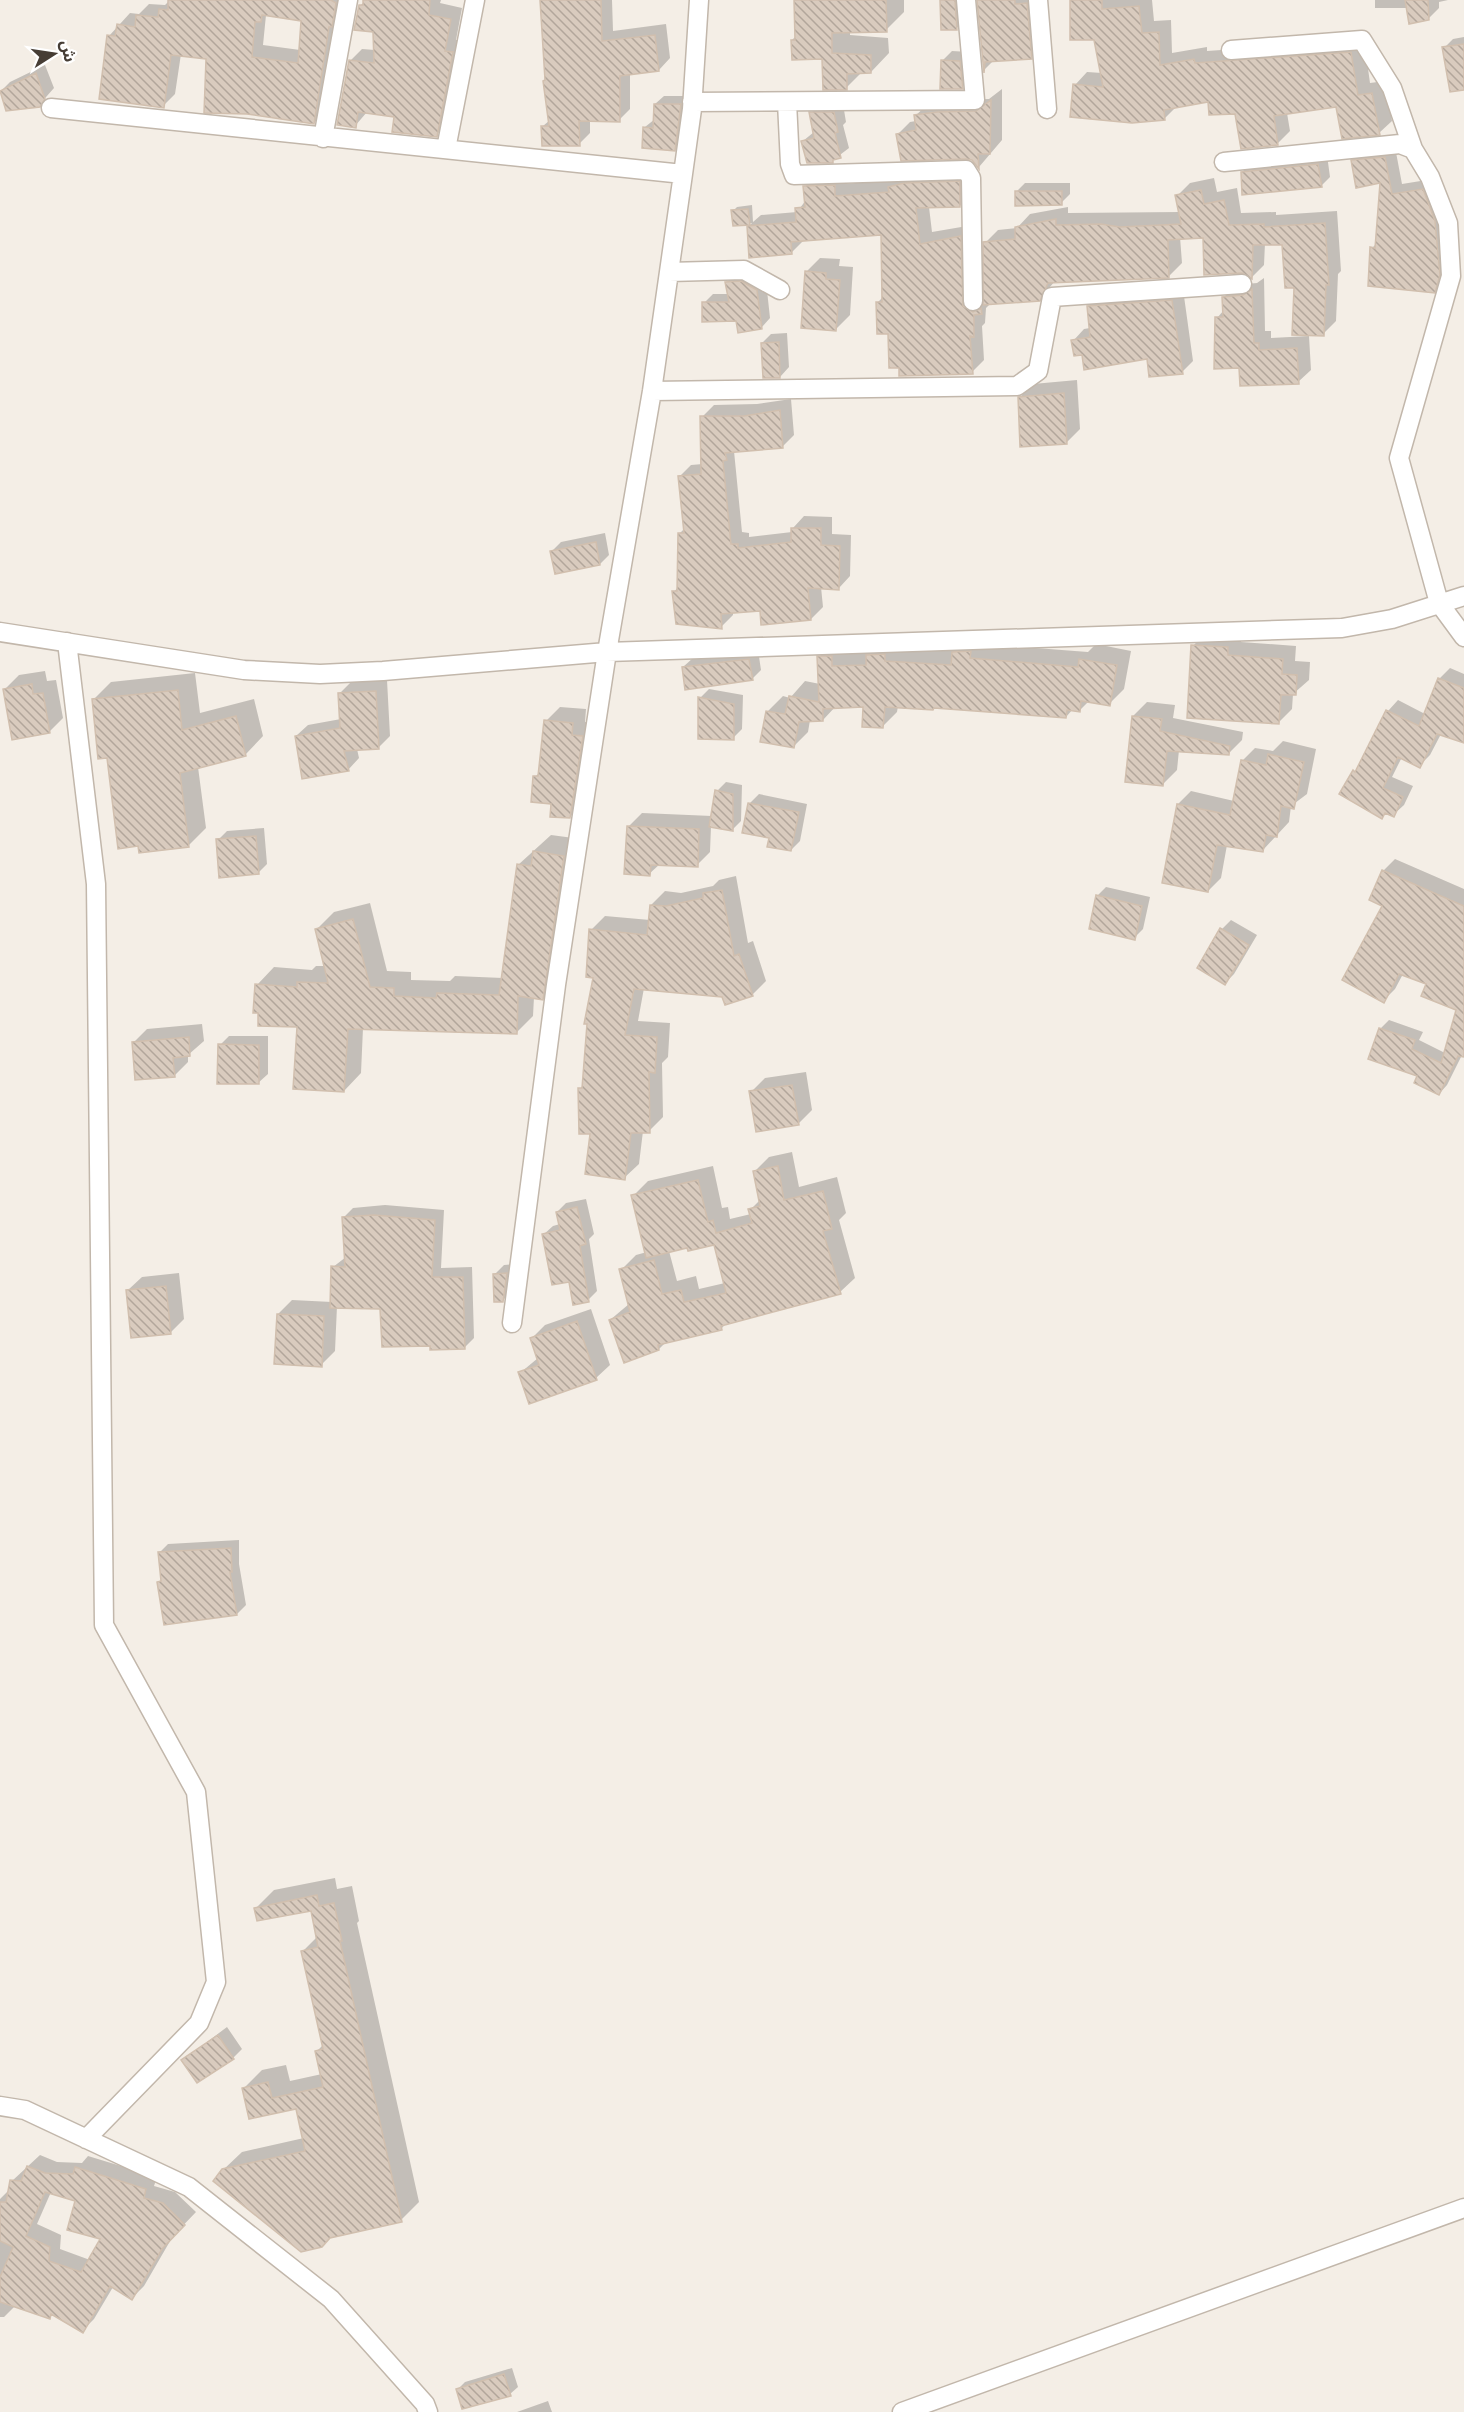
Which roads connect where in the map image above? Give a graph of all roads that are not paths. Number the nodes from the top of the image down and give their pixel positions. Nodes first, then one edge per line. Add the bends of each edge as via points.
1 (348, 0) edge
2 (475, 0) edge
3 (699, 0) edge
4 (966, 0) edge
5 (1038, 0) edge
6 (1232, 50) dead end
7 (692, 102) junction
8 (787, 102) junction
9 (51, 108) dead end
10 (1047, 109) dead end
11 (323, 138) junction
12 (446, 149) junction
13 (1413, 149) junction
14 (1224, 162) dead end
15 (683, 174) junction
16 (669, 272) junction
17 (1242, 284) dead end
18 (780, 290) dead end
19 (973, 301) dead end
20 (652, 391) junction
21 (1464, 596) edge
22 (1439, 603) junction
23 (0, 632) edge
24 (1464, 637) edge
25 (67, 642) junction
26 (607, 652) junction
27 (512, 1323) dead end
28 (0, 2106) edge
29 (86, 2139) junction
30 (1464, 2208) edge
31 (428, 2412) edge
32 (902, 2412) edge

1 - 11 street
2 - 12 street
3 - 7 street
4 - 8 street via 975,100
5 - 10 street
6 - 13 street via 1362,40 1392,88
7 - 8 street
7 - 15 street
8 - 19 street via 794,175 966,170 971,178
9 - 11 street
11 - 12 street
12 - 15 street
13 - 14 street via 1400,144
13 - 22 street via 1430,177 1448,223 1451,276 1399,458
15 - 16 street
16 - 18 street via 744,270
16 - 20 street
17 - 20 street via 1052,297 1038,371 1017,386
20 - 26 street
21 - 22 street
22 - 24 street
22 - 26 street via 1392,619 1342,628
23 - 25 street
25 - 26 street via 244,670 320,674
25 - 29 street via 96,884 104,1625 196,1792 216,1982 200,2023
26 - 27 street via 556,985
28 - 29 street via 25,2110
29 - 31 street via 189,2187 331,2299
30 - 32 street

